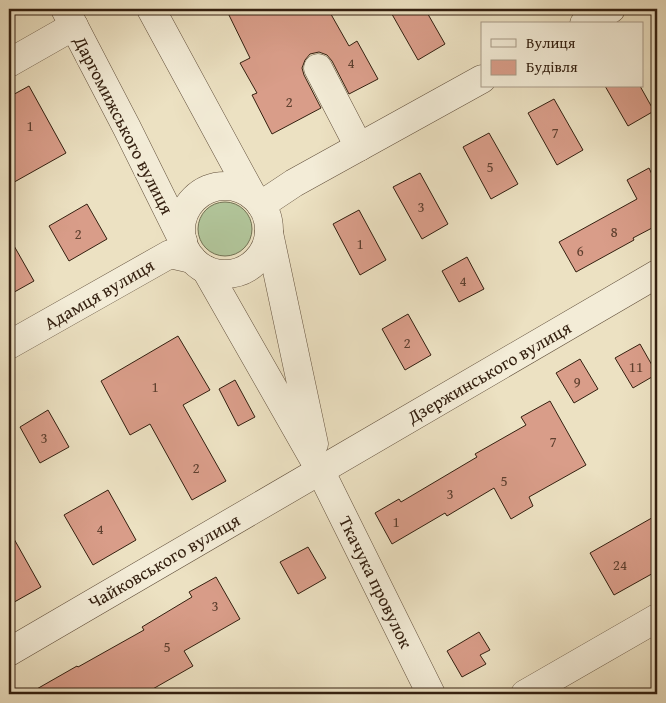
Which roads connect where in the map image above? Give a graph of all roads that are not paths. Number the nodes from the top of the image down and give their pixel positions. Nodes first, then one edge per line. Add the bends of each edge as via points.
1 (151, 9) edge
2 (611, 9) edge
3 (70, 18) edge
4 (588, 22) edge
5 (9, 63) edge
6 (318, 68) dead end
7 (481, 80) edge
8 (359, 147) junction
9 (257, 200) junction
10 (269, 233) junction
11 (194, 256) junction
12 (657, 274) edge
13 (9, 346) edge
14 (320, 470) junction
15 (657, 618) edge
16 (9, 652) edge
17 (431, 694) edge
18 (525, 694) edge

1 - 9 street
2 - 4 street
3 - 5 street
3 - 11 street, Даргомижського вулиця
6 - 8 street
7 - 8 street
8 - 9 street
9 - 10 street via 267,218
9 - 11 street via 240,189 227,186 201,193 184,214 182,227
10 - 11 street via 266,247 258,259 234,273 220,274
10 - 14 street
11 - 13 street, Адамця вулиця via 170,254
11 - 14 street, Даргомижського вулиця
12 - 14 street, Дзержинського вулиця
14 - 16 street, Чайковського вулиця
14 - 17 street, Ткачука провулок
15 - 18 street

